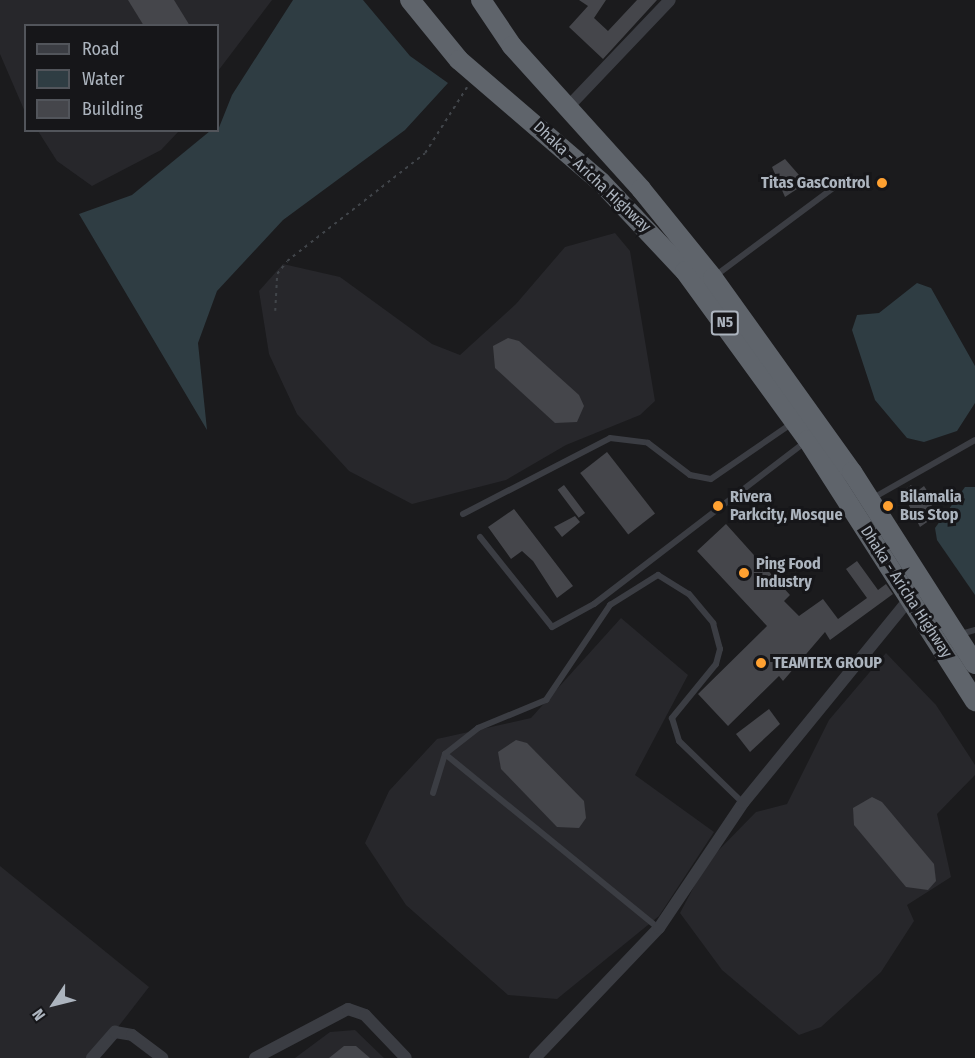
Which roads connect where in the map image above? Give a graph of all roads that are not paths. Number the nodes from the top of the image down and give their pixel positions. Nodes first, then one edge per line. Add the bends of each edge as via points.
1 (410, 0) edge
2 (424, 0) edge
3 (467, 0) edge
4 (481, 0) edge
5 (670, 0) edge
6 (439, 38) junction
7 (512, 46) junction
8 (569, 106) junction
9 (844, 180) dead end
10 (712, 278) junction
11 (795, 421) junction
12 (808, 440) junction
13 (975, 440) edge
14 (869, 500) junction
15 (463, 514) dead end
16 (480, 537) dead end
17 (910, 598) junction
18 (966, 633) edge
19 (975, 664) edge
20 (975, 701) edge
21 (444, 754) junction
22 (434, 793) dead end
23 (743, 803) junction
24 (659, 928) junction
25 (92, 1058) edge
26 (162, 1058) edge
27 (255, 1058) edge
28 (406, 1058) edge
29 (535, 1058) edge

1 - 6 highway, Dhaka - Aricha Highway / N5
2 - 6 highway
3 - 7 highway
4 - 7 highway, Dhaka - Aricha Highway / N5
5 - 8 street
6 - 11 highway, Dhaka - Aricha Highway / N5 via 646,226 726,324
7 - 8 highway, Dhaka - Aricha Highway / N5
8 - 10 highway, Dhaka - Aricha Highway / N5
9 - 10 lane
10 - 14 highway, Dhaka - Aricha Highway / N5
11 - 12 highway, Dhaka - Aricha Highway / N5
11 - 15 lane via 711,480 690,475 648,443 610,438
12 - 16 lane via 574,618 552,627
12 - 17 highway, Dhaka - Aricha Highway / N5
13 - 14 lane
14 - 18 highway, Dhaka - Aricha Highway / N5
17 - 20 highway, Dhaka - Aricha Highway / N5
17 - 23 street
18 - 19 highway, Dhaka - Aricha Highway / N5
21 - 22 lane
21 - 23 lane via 478,728 546,700 610,605 658,575 689,594 713,623 720,649 716,664 672,718 679,741
21 - 24 lane
23 - 24 street
24 - 29 street
25 - 26 street via 116,1032 132,1035
27 - 28 street via 348,1009 365,1015

